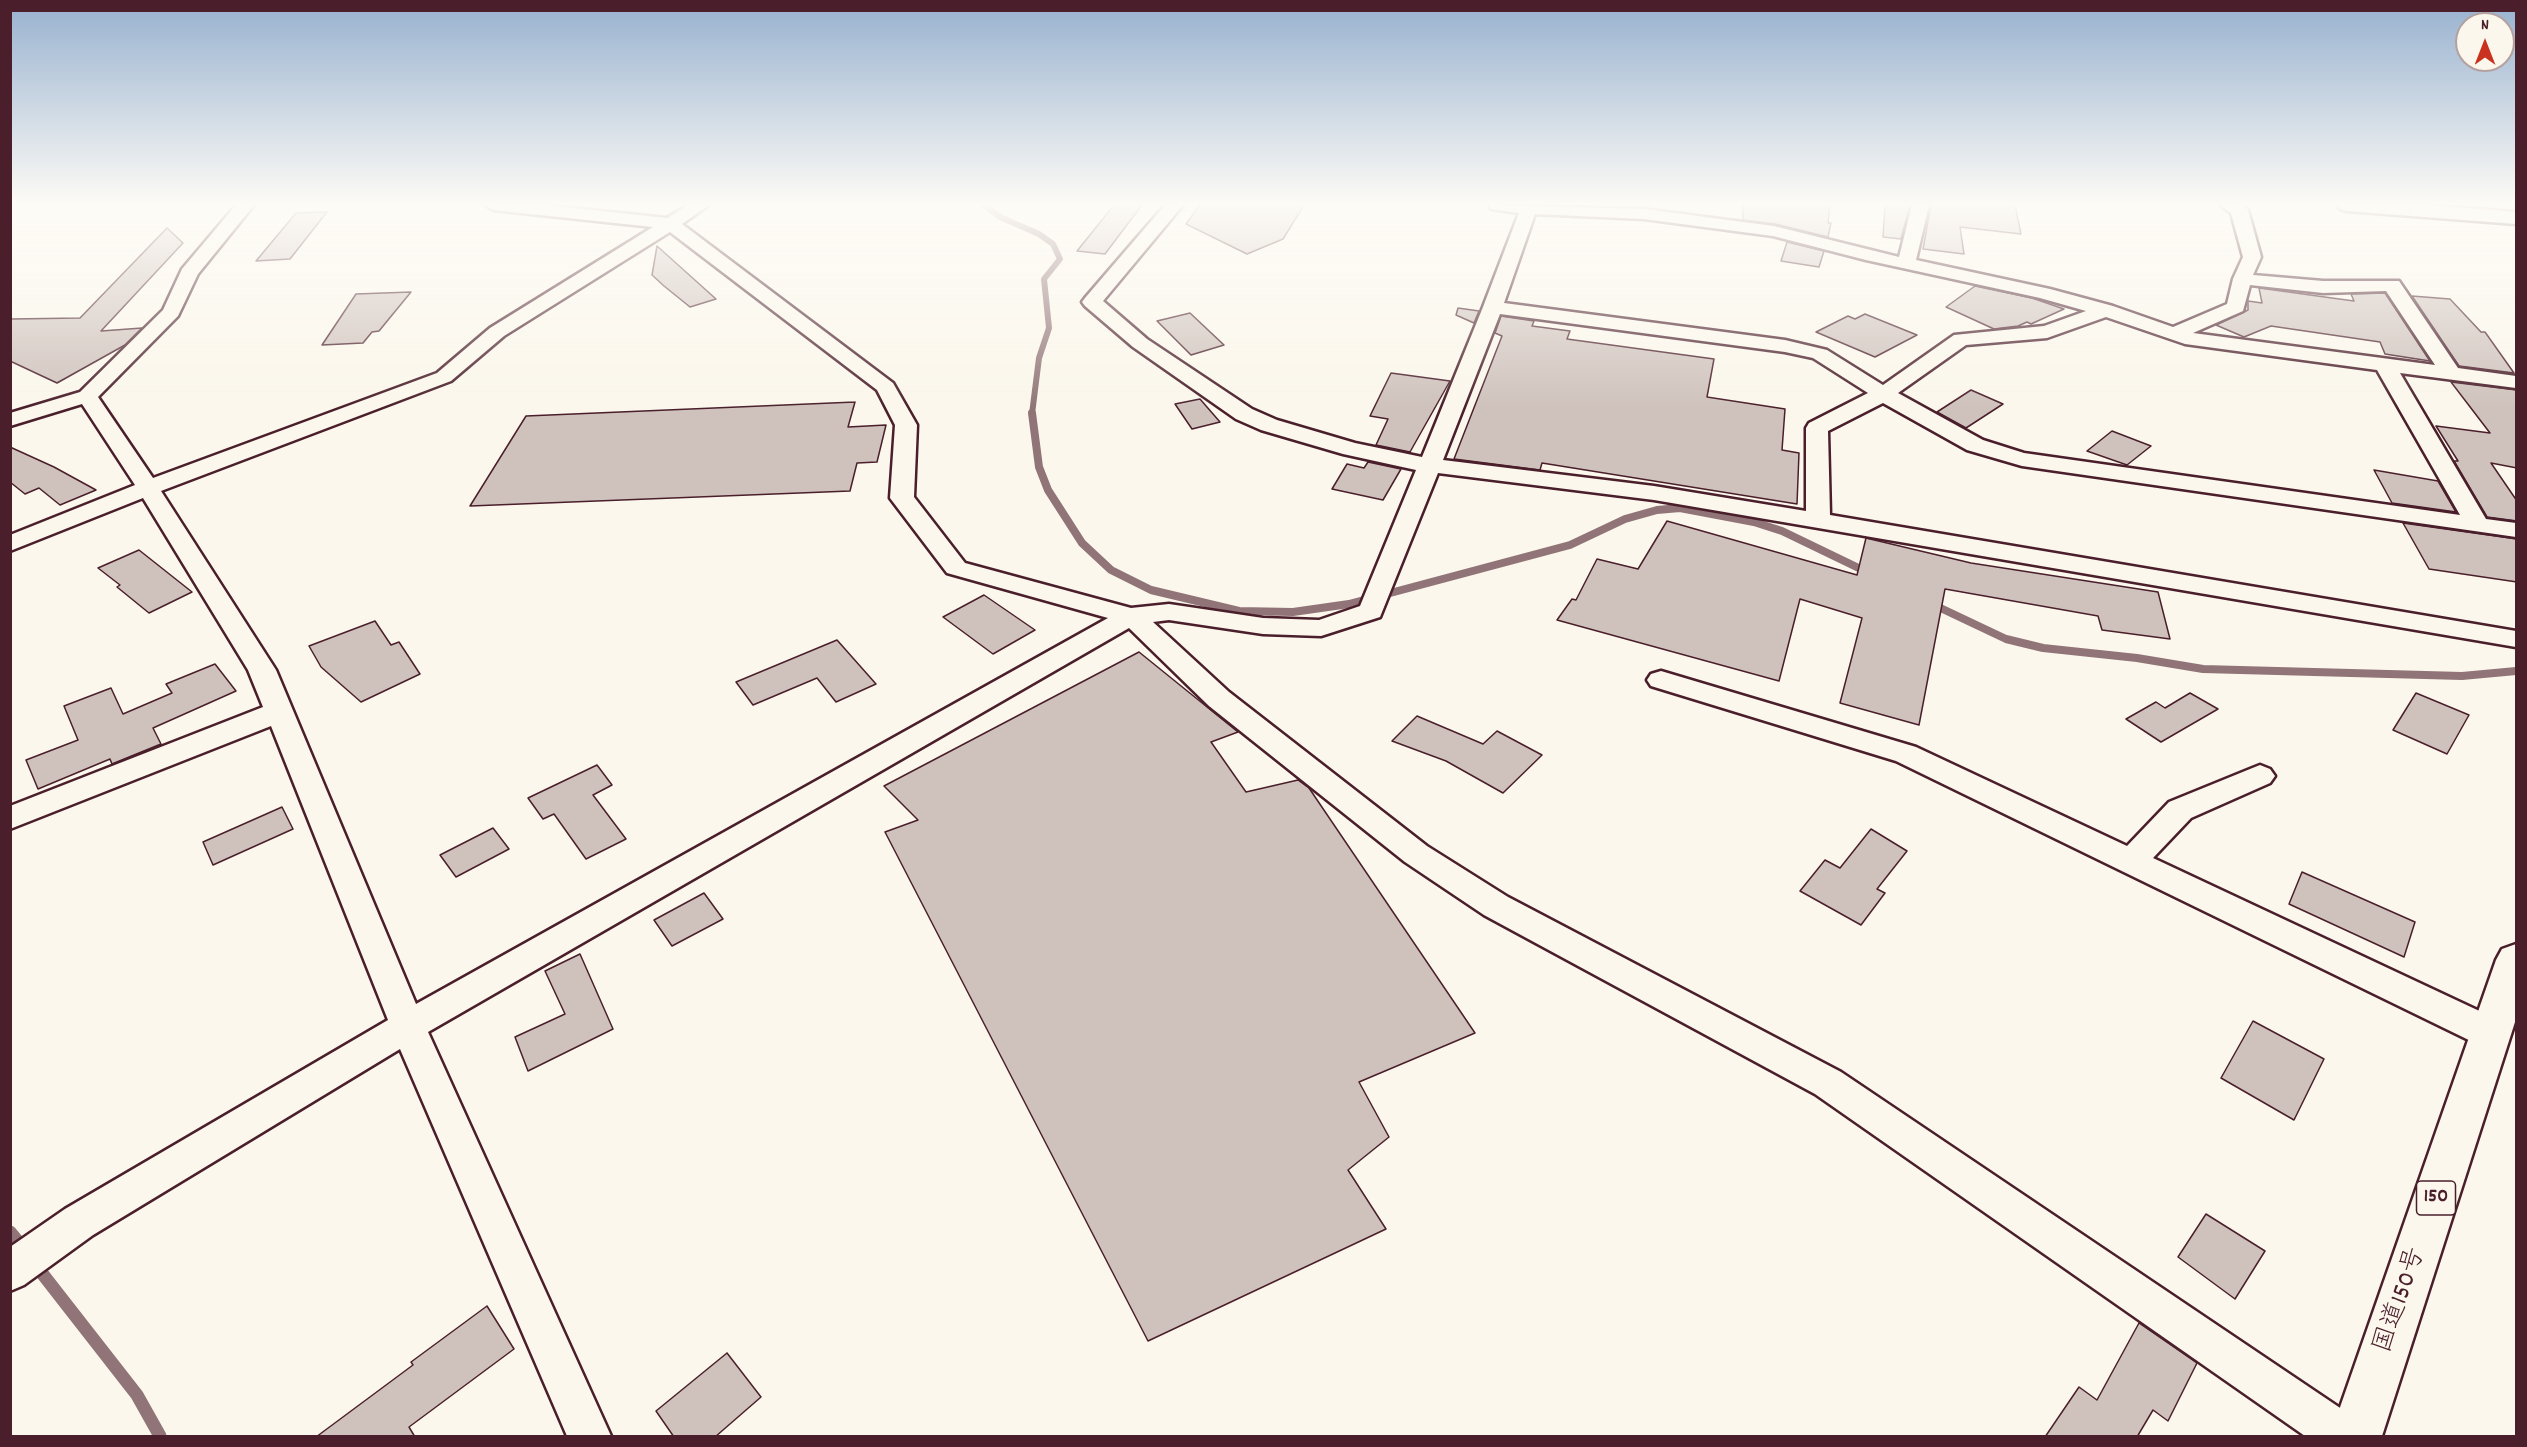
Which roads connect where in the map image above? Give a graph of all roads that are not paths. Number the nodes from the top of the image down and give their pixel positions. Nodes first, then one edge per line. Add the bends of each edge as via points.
1 (189, 273) edge
2 (593, 273) edge
3 (735, 273) edge
4 (1117, 273) edge
5 (1505, 273) edge
6 (1946, 273) edge
7 (2245, 273) edge
8 (2242, 279) junction
9 (1493, 307) junction
10 (2106, 310) junction
11 (2174, 334) junction
12 (2385, 365) junction
13 (2451, 373) junction
14 (2517, 382) edge
15 (1883, 394) junction
16 (87, 396) junction
17 (10, 420) edge
18 (1427, 465) junction
19 (148, 488) junction
20 (1818, 521) junction
21 (2477, 524) junction
22 (2517, 530) edge
23 (10, 544) edge
24 (1131, 616) junction
25 (2517, 639) edge
26 (1661, 680) dead end
27 (279, 712) junction
28 (2259, 776) dead end
29 (10, 818) edge
30 (2131, 862) junction
31 (2517, 960) edge
32 (408, 1026) junction
33 (2492, 1034) junction
34 (10, 1271) edge
35 (589, 1437) edge
36 (2342, 1437) edge
37 (2356, 1437) edge

1 - 16 street via 171,312
2 - 19 street via 497,332 444,377
3 - 24 street via 886,387 906,425 902,498 956,568
4 - 18 street via 1092,302 1140,343 1244,414 1351,448
5 - 9 street
6 - 10 street
7 - 8 street
8 - 11 street via 2236,306
8 - 13 street via 2323,287 2392,285
9 - 15 street via 1785,346 1820,354
9 - 18 street
10 - 11 street
10 - 15 street via 2048,332 1961,339
11 - 12 street
12 - 13 street
12 - 21 street
13 - 14 street
15 - 20 street via 1817,428
15 - 21 street via 1975,445 2022,459
16 - 17 street
16 - 19 street
18 - 20 street via 1654,493
18 - 24 street via 1371,611 1322,628 1263,626 1169,612
19 - 23 street
19 - 27 street via 262,670
20 - 25 street
21 - 22 street
24 - 32 street
24 - 36 street via 1219,699 1416,854 1496,906 1828,1083
26 - 30 street via 1906,754
27 - 29 street
27 - 32 street
28 - 30 street via 2180,810
30 - 33 street
31 - 33 main road, 国道150号 / 150
32 - 34 street via 79,1222
32 - 35 street
33 - 37 main road, 国道150号 / 150

